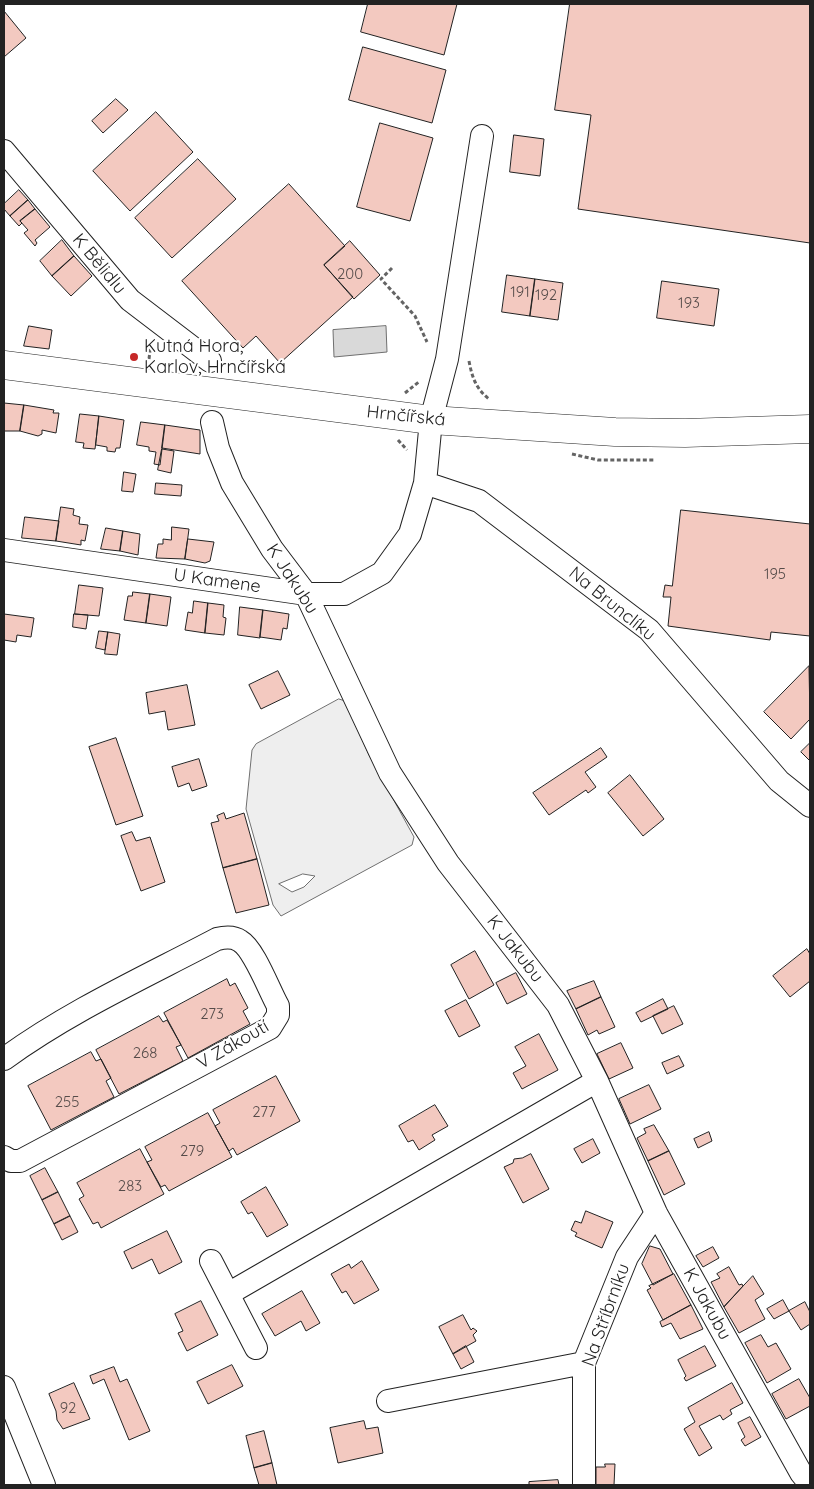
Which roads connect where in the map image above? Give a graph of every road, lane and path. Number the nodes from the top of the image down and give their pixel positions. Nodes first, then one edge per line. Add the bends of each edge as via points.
1 (482, 136) dead end
2 (4, 150) edge
3 (392, 268) dead end
4 (428, 349) dead end
5 (468, 356) dead end
6 (141, 358) dead end
7 (157, 360) dead end
8 (210, 360) dead end
9 (4, 365) edge
10 (424, 374) dead end
11 (401, 396) dead end
12 (492, 400) dead end
13 (431, 420) junction
14 (212, 422) dead end
15 (810, 430) edge
16 (425, 484) junction
17 (4, 550) edge
18 (306, 594) junction
19 (810, 806) edge
20 (4, 1059) edge
21 (596, 1081) junction
22 (4, 1157) edge
23 (656, 1212) junction
24 (211, 1261) dead end
25 (228, 1294) junction
26 (256, 1348) dead end
27 (584, 1363) junction
28 (4, 1387) edge
29 (388, 1401) dead end
30 (810, 1484) edge
31 (44, 1485) edge
32 (584, 1485) edge

1 - 13 street, U Kamene via 447,360
2 - 8 street, K Bělidlu via 130,300
3 - 4 path via 381,279 415,316
5 - 12 path via 472,377 479,389
6 - 7 path
9 - 13 main road, Hrnčířská
10 - 11 path
13 - 15 main road, Hrnčířská via 623,432
13 - 16 street, U Kamene
14 - 18 street, K Jakubu via 232,483 272,549
16 - 18 street, U Kamene via 410,534 382,573 344,594
16 - 19 street, Na Brunclíku via 478,501 649,630 779,781
17 - 18 street, U Kamene
18 - 21 street, K Jakubu via 390,774 448,863 558,1005
20 - 22 street, V Zákoutí via 34,1037 83,1010 226,937 246,946 278,1006 278,1015 270,1028 20,1160 11,1161
21 - 23 street, K Jakubu
21 - 25 street
23 - 27 street, Na Stříbrníku via 627,1257
23 - 30 street, K Jakubu
24 - 25 street
25 - 26 street
27 - 29 street
27 - 32 street, Na Stříbrníku
28 - 31 street

